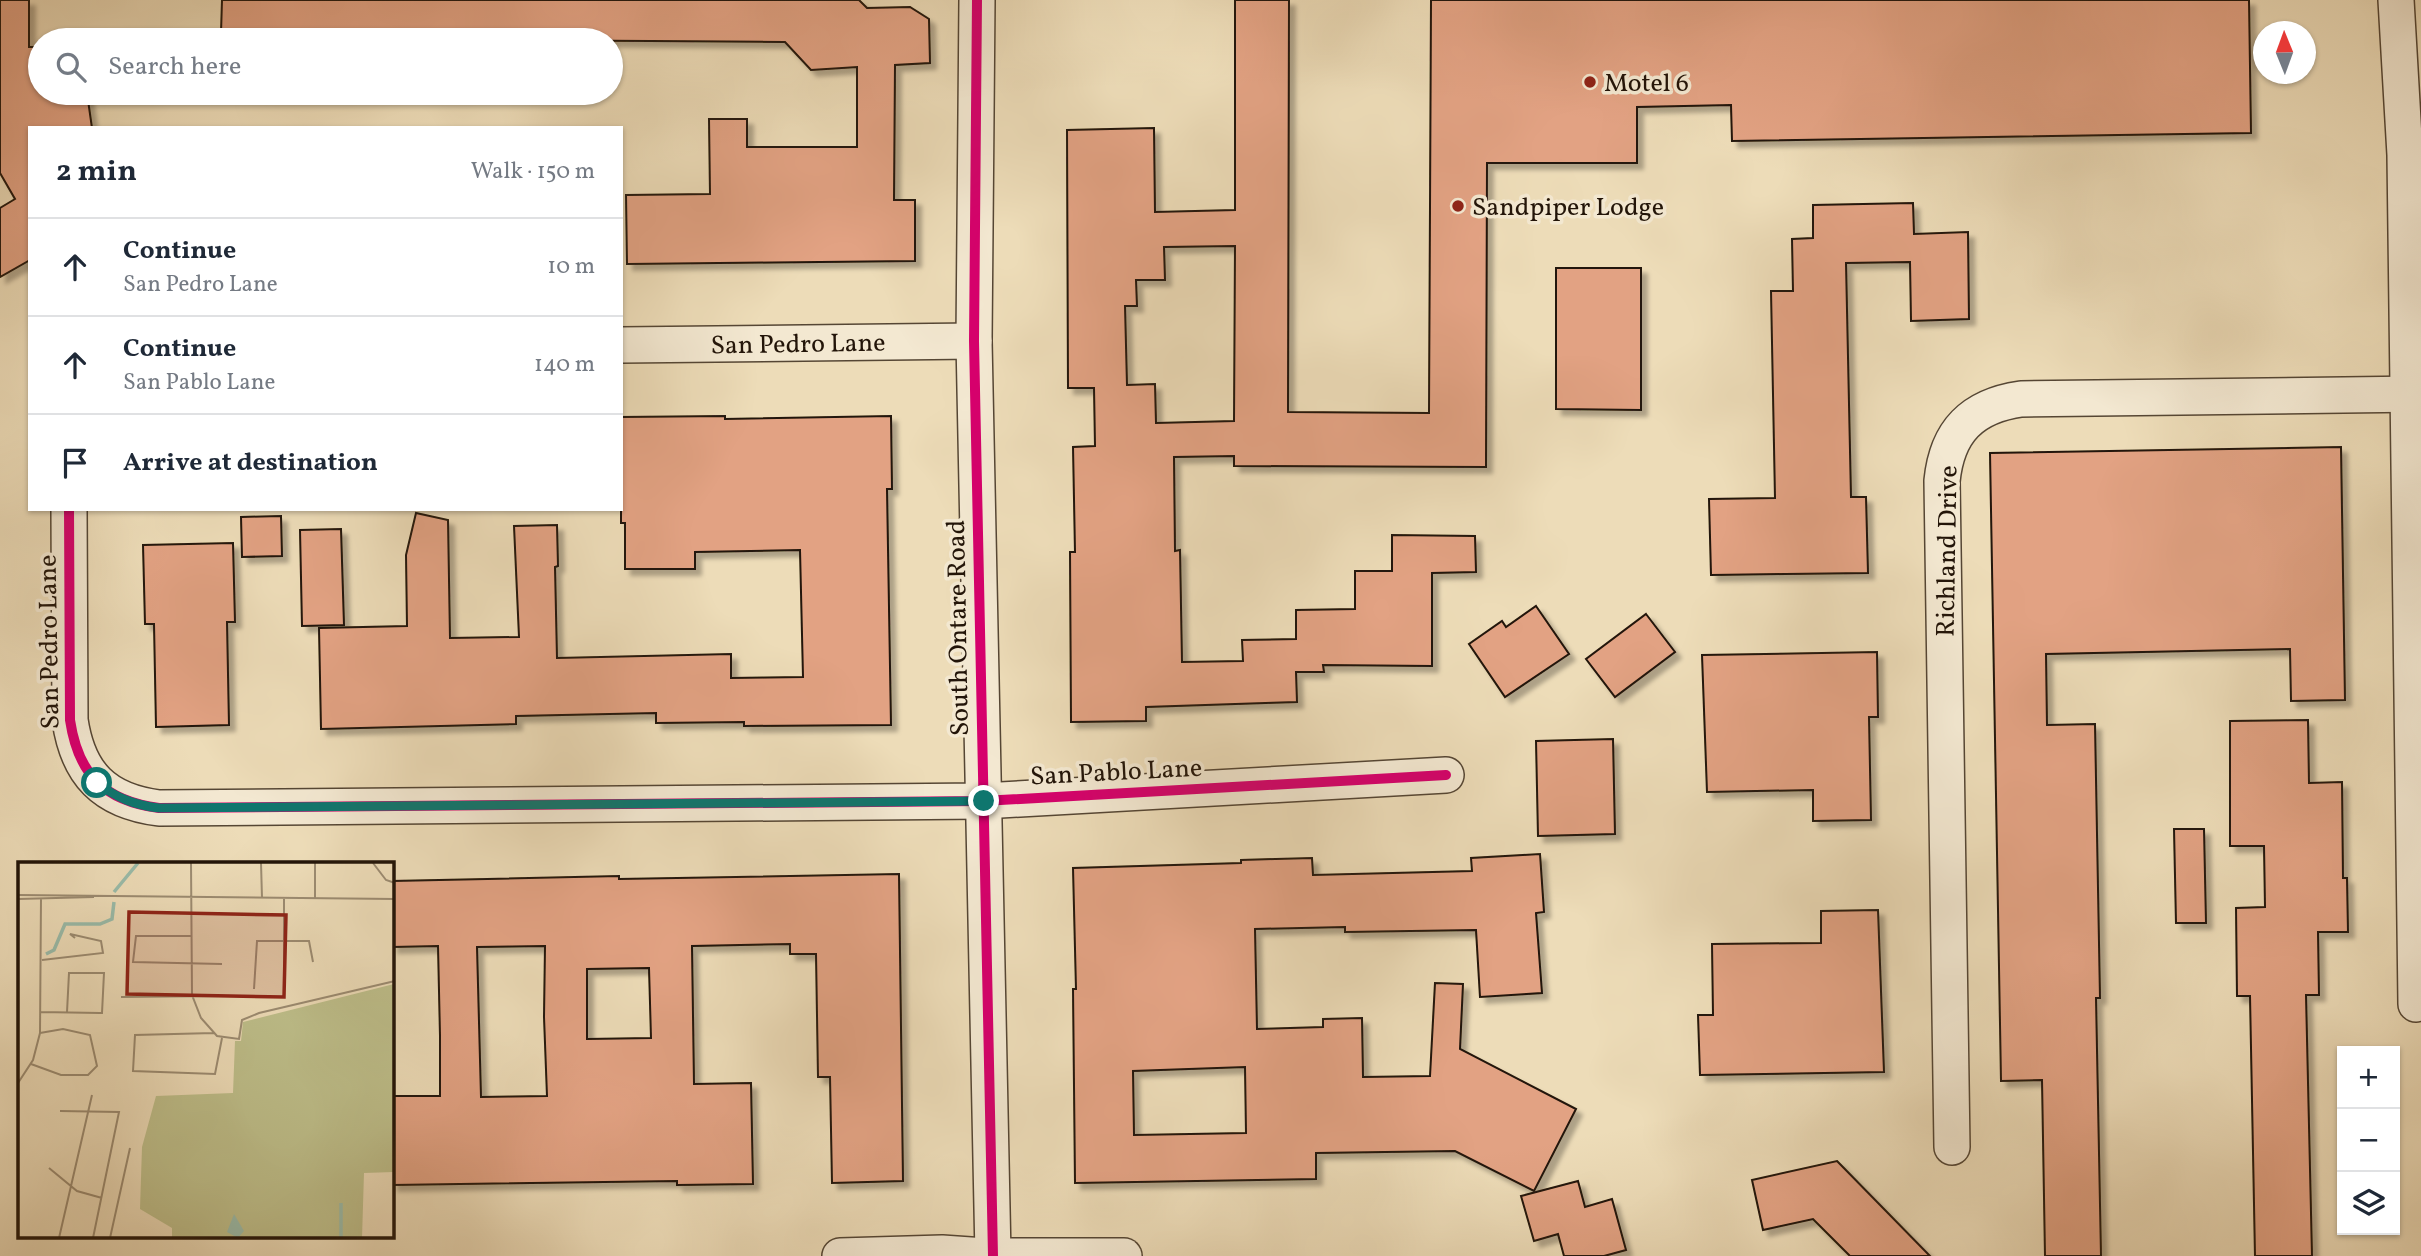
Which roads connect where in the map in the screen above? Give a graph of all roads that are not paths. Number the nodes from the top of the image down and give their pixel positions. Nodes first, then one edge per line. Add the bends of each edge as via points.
1 (976, 0) edge
2 (2396, 0) edge
3 (974, 341) junction
4 (623, 345) edge
5 (2414, 394) edge
6 (69, 511) edge
7 (1446, 775) dead end
8 (984, 801) junction
9 (159, 808) joint
10 (2416, 1004) dead end
11 (1952, 1147) dead end
12 (840, 1256) edge
13 (985, 1256) edge
14 (993, 1256) edge
15 (1008, 1256) edge
16 (1124, 1256) edge

1 - 3 street, South Ontare Road
2 - 5 street
3 - 4 street, San Pedro Lane
3 - 8 street, South Ontare Road
5 - 10 street
5 - 11 street, Richland Drive via 2021,399 1981,411 1952,440 1942,481
6 - 9 street, San Pedro Lane via 73,744 82,765 115,797
7 - 8 street, San Pablo Lane
8 - 9 street, San Pablo Lane
8 - 14 street, South Ontare Road
12 - 13 street
15 - 16 street

